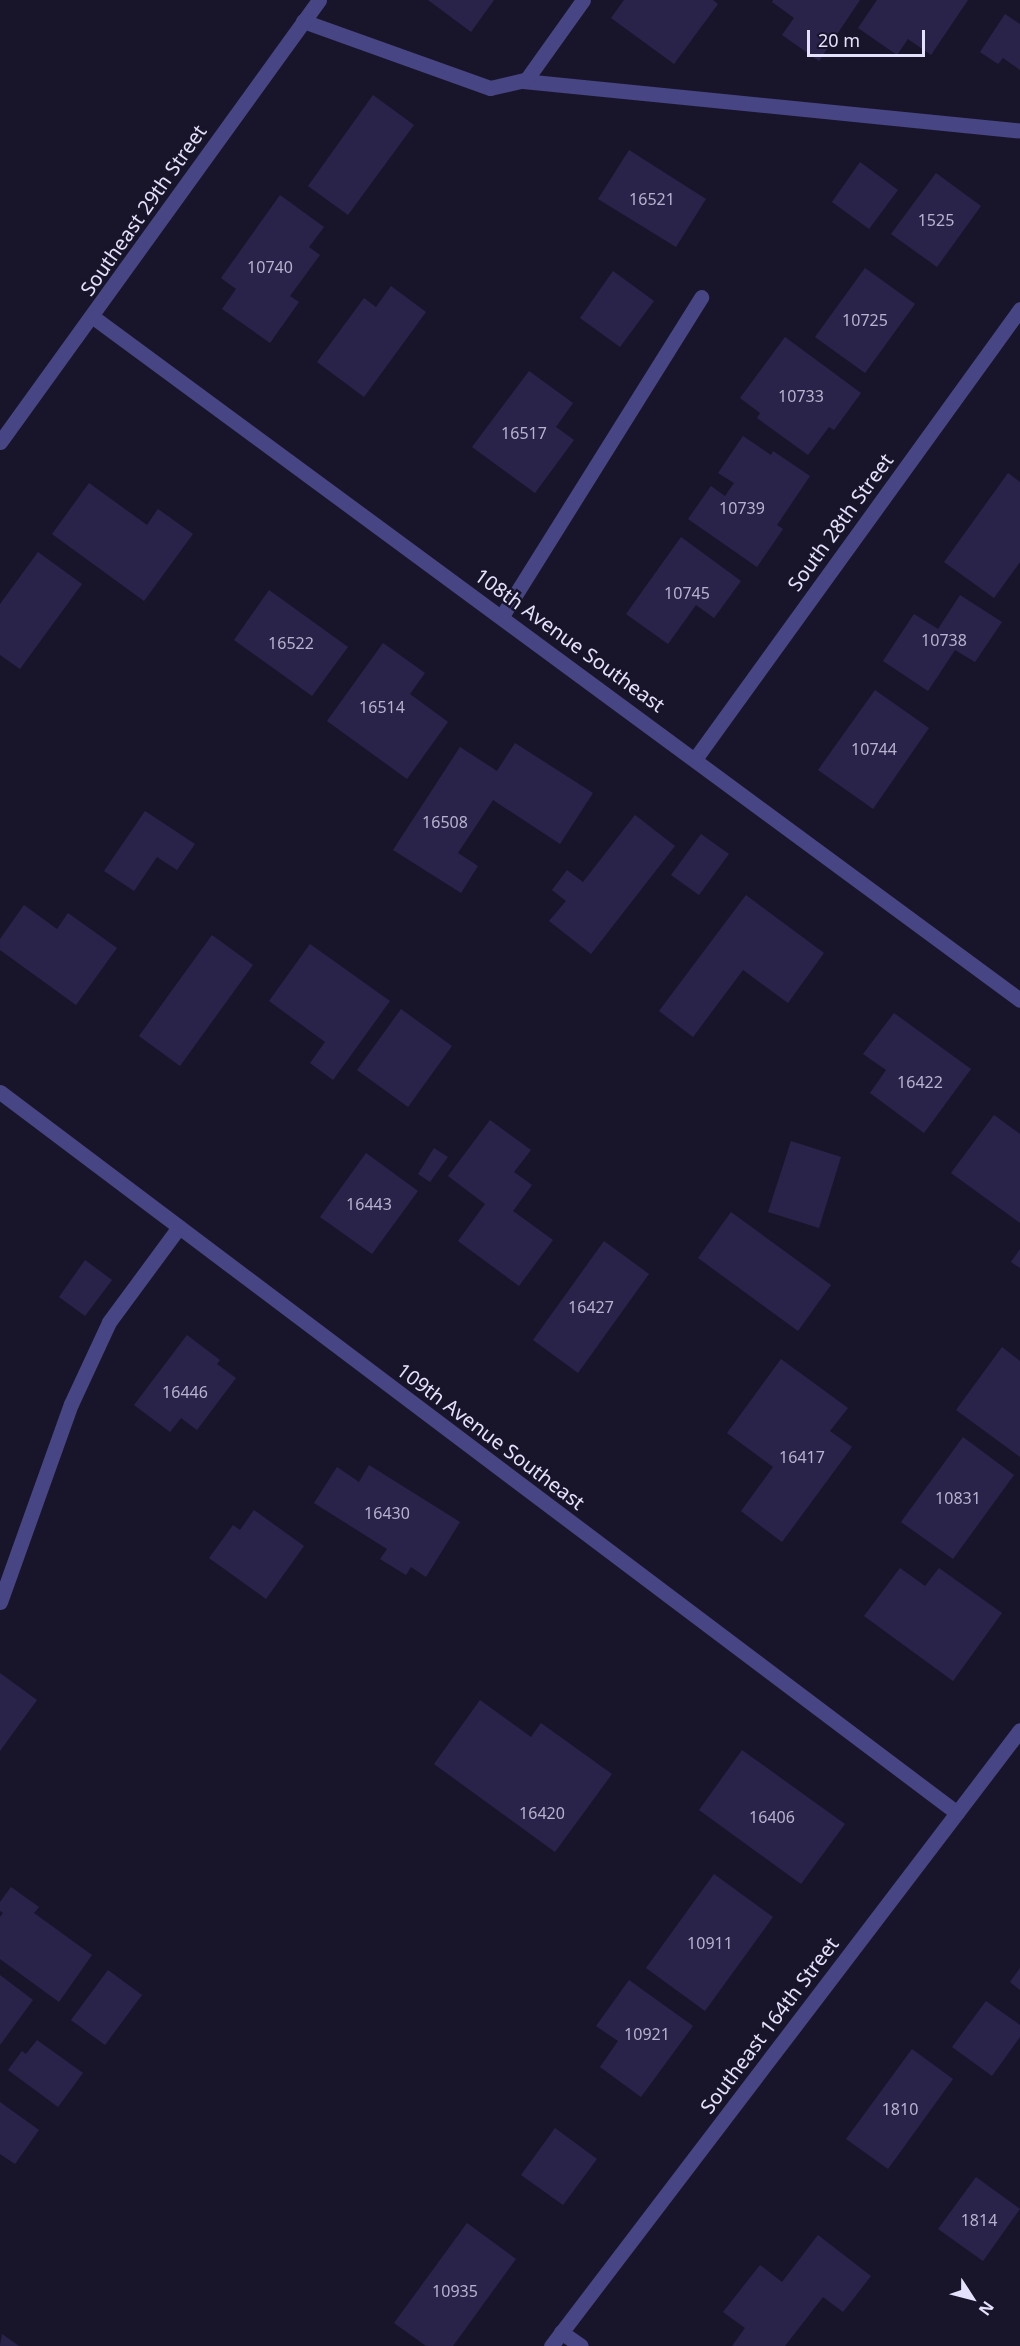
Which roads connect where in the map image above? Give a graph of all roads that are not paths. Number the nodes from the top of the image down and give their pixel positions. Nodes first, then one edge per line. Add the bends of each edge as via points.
1 (319, 0) edge
2 (583, 0) edge
3 (303, 21) junction
4 (523, 81) junction
5 (1020, 131) edge
6 (701, 297) dead end
7 (1020, 309) edge
8 (93, 317) junction
9 (0, 442) edge
10 (502, 616) junction
11 (695, 759) junction
12 (1020, 1000) edge
13 (0, 1092) edge
14 (179, 1227) junction
15 (0, 1602) edge
16 (1020, 1730) edge
17 (957, 1813) junction
18 (561, 2332) junction
19 (551, 2346) edge
20 (581, 2346) edge

1 - 3 street, Southeast 29th Street
2 - 4 street
3 - 4 street via 490,88
3 - 8 street, Southeast 29th Street
4 - 5 street
6 - 10 street
7 - 11 street, South 28th Street
8 - 9 street, Southeast 29th Street
8 - 10 street, 108th Avenue Southeast
10 - 11 street, 108th Avenue Southeast
11 - 12 street, 108th Avenue Southeast
13 - 14 street, 109th Avenue Southeast
14 - 15 street via 109,1322 71,1404
14 - 17 street, 109th Avenue Southeast
16 - 17 street, Southeast 164th Street
17 - 18 street, Southeast 164th Street
18 - 19 street, Southeast 164th Street
18 - 20 street

